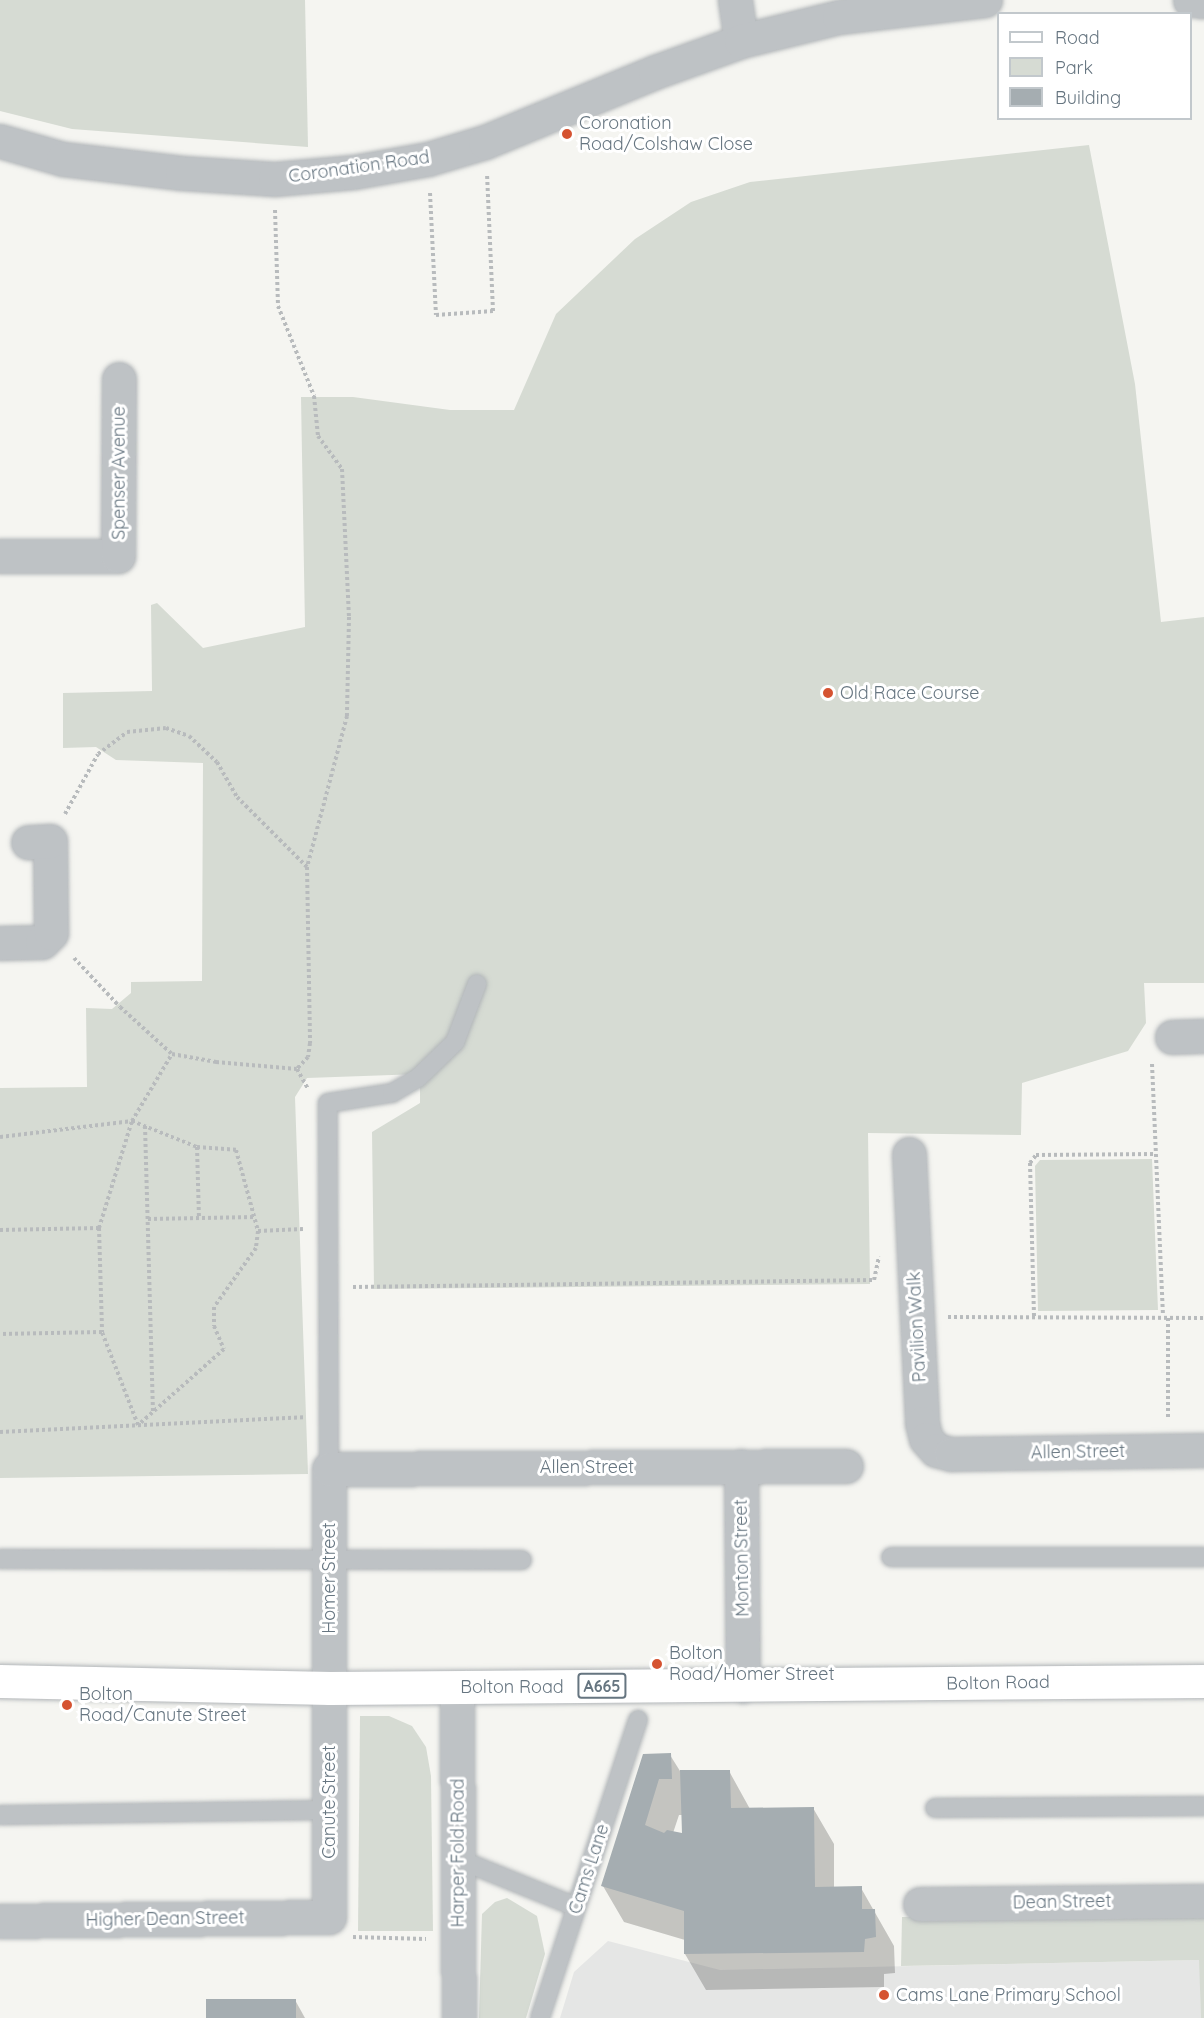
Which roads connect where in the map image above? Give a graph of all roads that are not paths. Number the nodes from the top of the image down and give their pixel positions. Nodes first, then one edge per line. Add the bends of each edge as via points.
1 (735, 0) edge
2 (985, 0) edge
3 (1190, 0) edge
4 (1204, 1) edge
5 (741, 41) junction
6 (0, 141) edge
7 (119, 379) dead end
8 (0, 556) edge
9 (39, 842) road end
10 (0, 943) edge
11 (477, 984) dead end
12 (902, 1174) dead end
13 (1204, 1450) edge
14 (951, 1454) joint
15 (741, 1467) junction
16 (846, 1467) dead end
17 (329, 1469) junction
18 (891, 1557) dead end
19 (1204, 1557) edge
20 (0, 1559) edge
21 (522, 1560) dead end
22 (329, 1561) junction
23 (0, 1681) edge
24 (1204, 1681) edge
25 (743, 1686) junction
26 (457, 1687) junction
27 (330, 1688) junction
28 (638, 1720) dead end
29 (1204, 1806) edge
30 (935, 1808) dead end
31 (329, 1810) junction
32 (0, 1815) edge
33 (458, 1859) junction
34 (1204, 1901) edge
35 (920, 1904) dead end
36 (576, 1906) junction
37 (329, 1917) joint
38 (0, 1921) edge
39 (459, 2018) edge
40 (540, 2018) edge

1 - 5 street
2 - 5 street, Coronation Road via 838,17
3 - 4 street
5 - 6 street, Coronation Road via 485,142 428,159 354,172 274,179 182,173 63,159
7 - 8 street, Spenser Avenue via 118,555
9 - 10 street via 51,933 42,942
11 - 17 lane via 455,1042 418,1078 392,1093 328,1103
12 - 14 street, Pavilion Walk via 912,1224 926,1439 936,1450
13 - 14 street, Allen Street
15 - 16 street, Allen Street
15 - 17 street, Allen Street
15 - 25 street, Monton Street
17 - 22 street, Homer Street
18 - 19 lane
20 - 22 lane
21 - 22 lane
22 - 27 street, Homer Street
23 - 27 main road, Bolton Road / A665
24 - 25 main road, Bolton Road / A665
25 - 26 main road, Bolton Road / A665
26 - 27 main road, Bolton Road / A665
26 - 33 street, Harper Fold Road
27 - 31 street, Canute Street
28 - 36 lane, Cams Lane
29 - 30 lane
31 - 32 lane
31 - 37 street, Canute Street
33 - 36 lane
33 - 39 street, Harper Fold Road
34 - 35 street, Dean Street
36 - 40 lane, Cams Lane
37 - 38 street, Higher Dean Street

